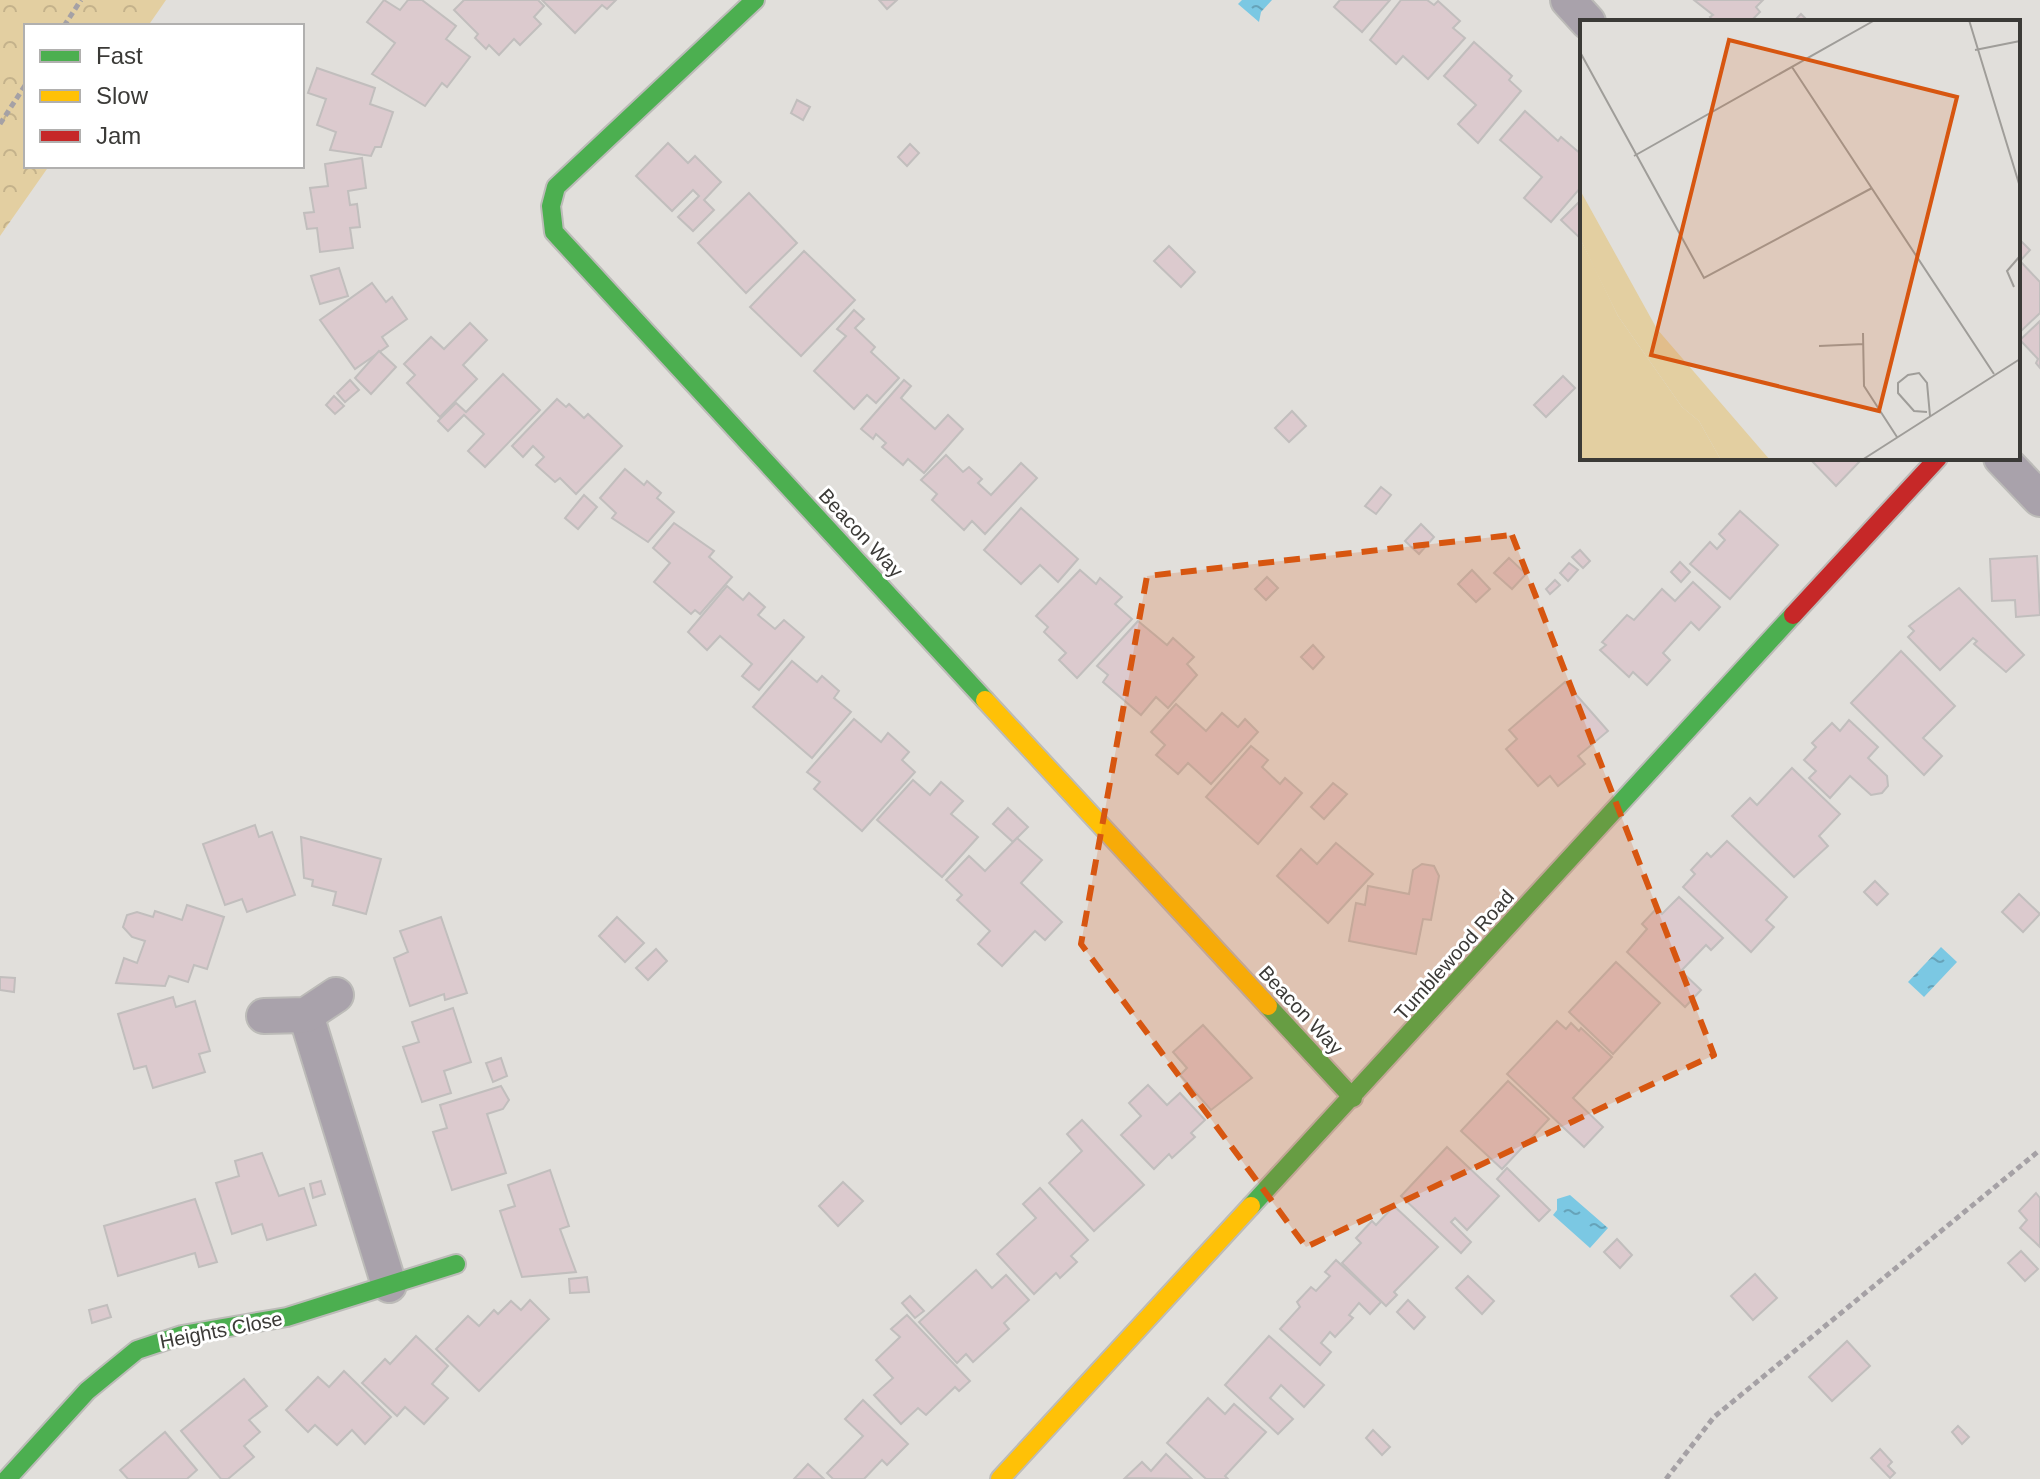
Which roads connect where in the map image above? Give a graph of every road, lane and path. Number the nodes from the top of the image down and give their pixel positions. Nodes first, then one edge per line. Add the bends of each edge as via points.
1 (81, 0) edge
2 (755, 0) edge
3 (1568, 0) edge
4 (1586, 20) edge
5 (65, 24) edge
6 (24, 87) edge
7 (0, 124) edge
8 (1936, 460) edge
9 (2003, 460) edge
10 (2040, 499) edge
11 (336, 995) dead end
12 (306, 1015) junction
13 (264, 1016) dead end
14 (1353, 1098) junction
15 (2040, 1150) edge
16 (456, 1264) dead end
17 (389, 1285) junction
18 (7, 1479) edge
19 (1000, 1479) edge
20 (1666, 1479) edge

1 - 5 path
2 - 14 street, Beacon Way via 556,187 551,206 554,232
3 - 4 street
6 - 7 path
8 - 14 street, Tumblewood Road
9 - 10 street
11 - 12 street
12 - 13 street
12 - 17 street
14 - 19 street, Tumblewood Road
15 - 20 path via 1714,1417
16 - 17 street, Heights Close
17 - 18 street, Heights Close via 323,1309 159,1340 134,1351 107,1372

